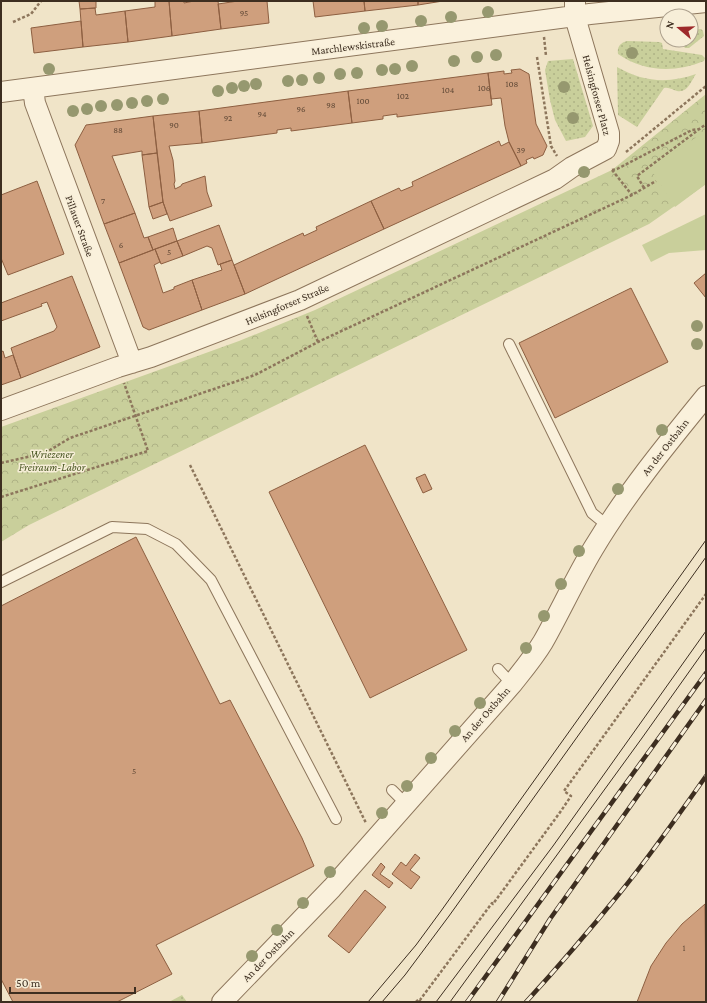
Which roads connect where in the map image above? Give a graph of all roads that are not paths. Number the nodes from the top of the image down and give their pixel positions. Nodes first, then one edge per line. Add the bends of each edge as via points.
1 (706, 2) edge
2 (602, 7) edge
3 (575, 9) edge
4 (33, 88) junction
5 (1, 92) edge
6 (565, 172) joint
7 (509, 344) dead end
8 (125, 365) junction
9 (706, 396) edge
10 (1, 410) edge
11 (608, 526) junction
12 (1, 582) edge
13 (498, 669) dead end
14 (512, 684) junction
15 (392, 790) dead end
16 (406, 804) junction
17 (336, 819) dead end
18 (222, 1002) edge

1 - 2 street, Marchlewskistraße
2 - 3 street, Marchlewskistraße
3 - 4 street, Marchlewskistraße
3 - 6 street, Helsingforser Platz via 609,141 606,149
4 - 5 street, Marchlewskistraße
4 - 8 street, Pillauer Straße via 35,103
6 - 8 street, Helsingforser Straße via 300,300 151,358
7 - 11 lane via 592,513
8 - 10 street, Helsingforser Straße
9 - 11 street, An der Ostbahn via 653,460
11 - 14 street, An der Ostbahn via 576,579 543,642
12 - 17 lane via 112,527 147,529 176,544 211,580
13 - 14 lane
14 - 16 street, An der Ostbahn
15 - 16 lane
16 - 18 street, An der Ostbahn via 314,907

